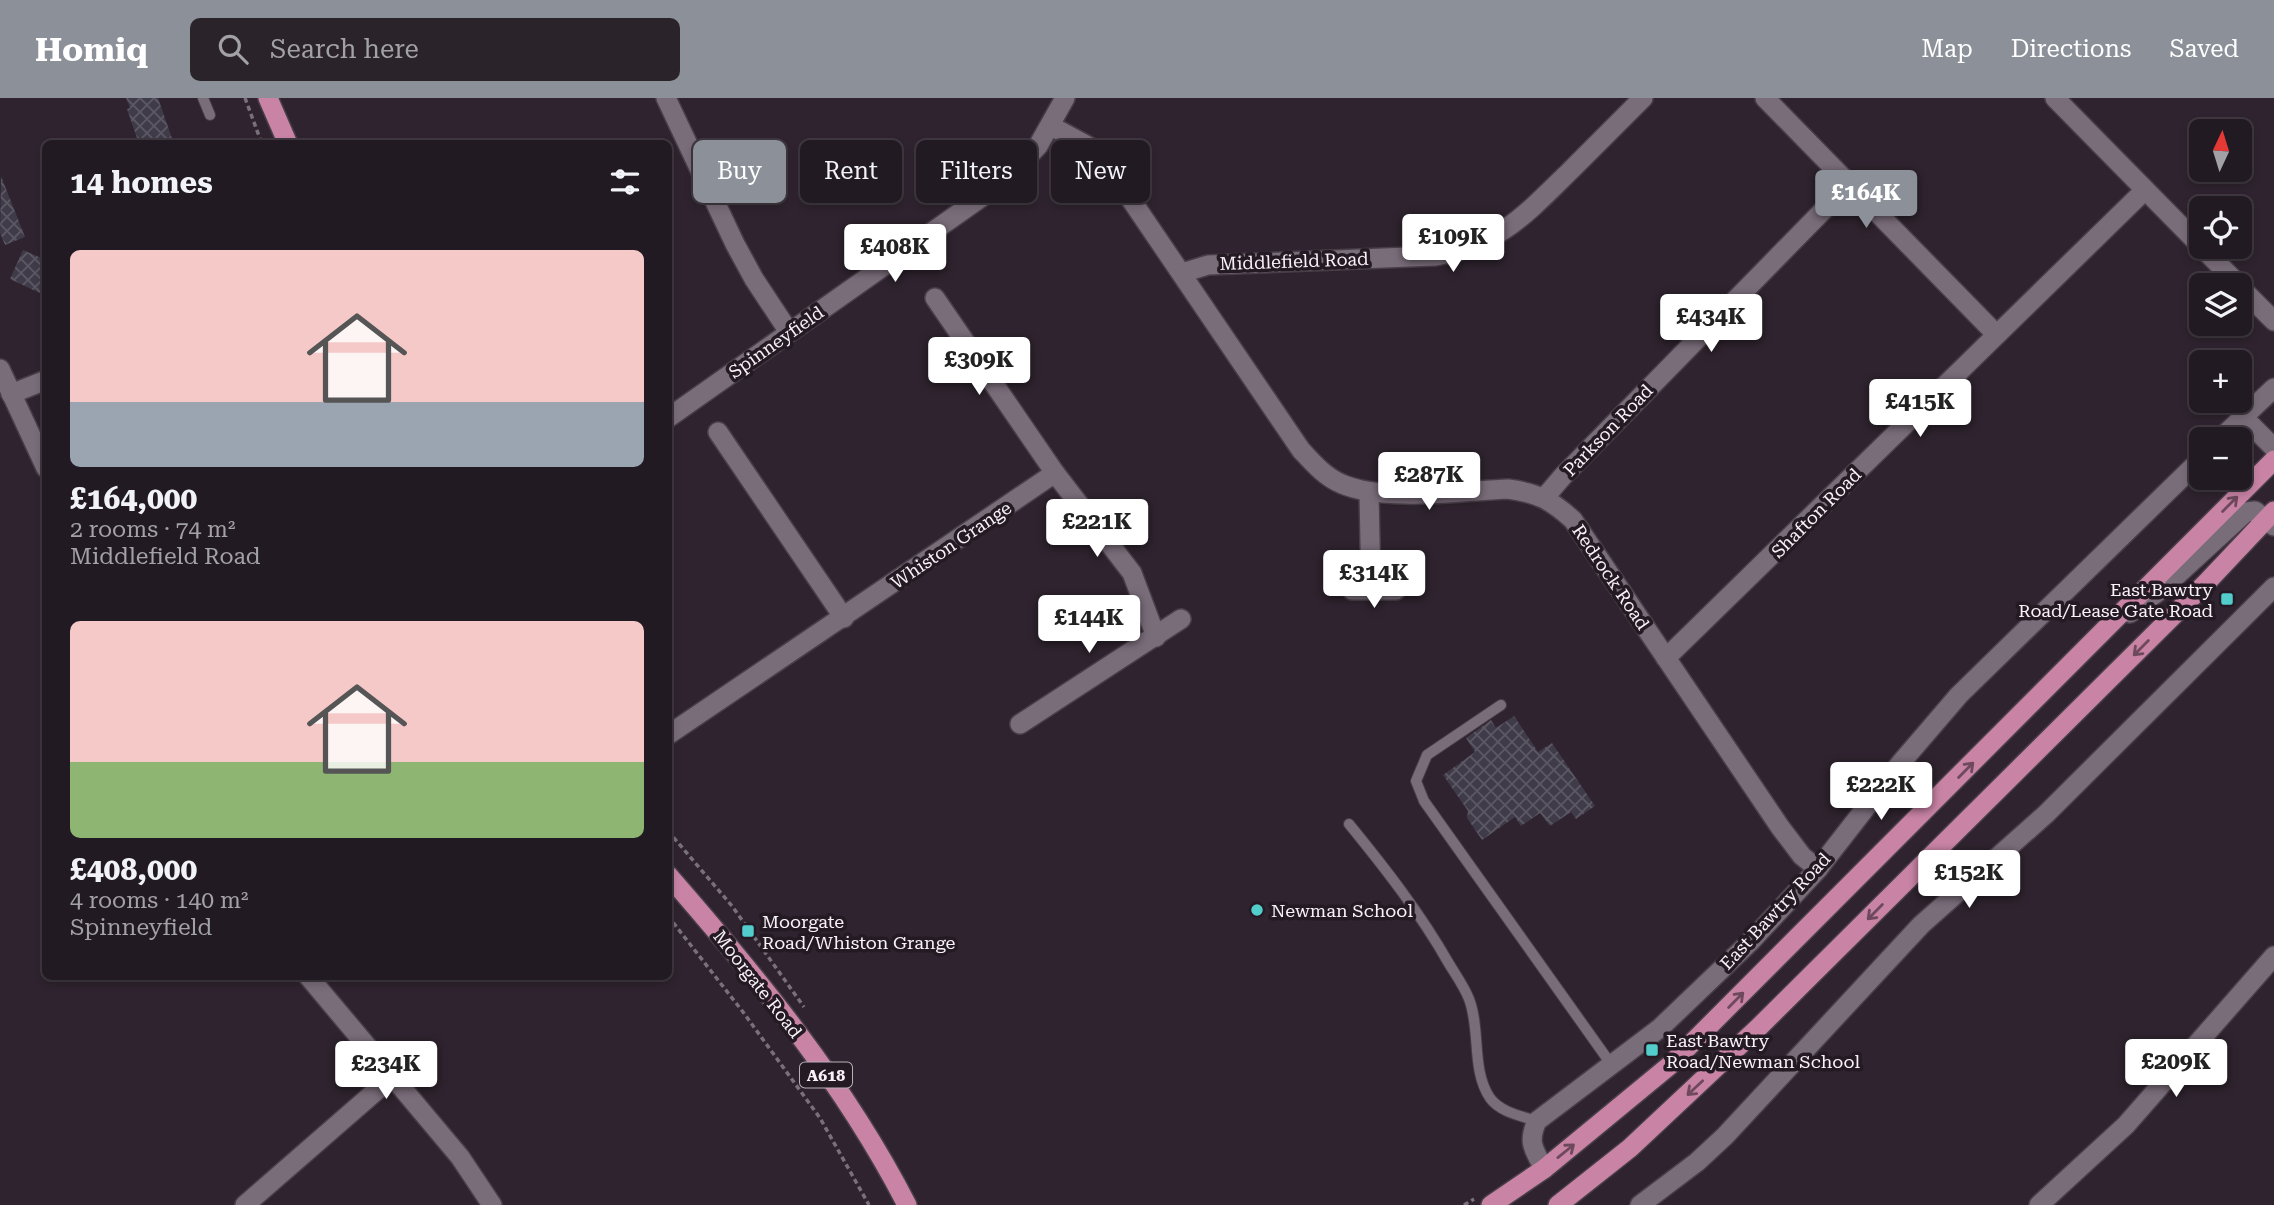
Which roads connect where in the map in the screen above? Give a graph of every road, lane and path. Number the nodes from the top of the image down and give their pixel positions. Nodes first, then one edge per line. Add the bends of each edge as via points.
1 (204, 98) edge
2 (245, 98) edge
3 (268, 98) edge
4 (666, 98) edge
5 (1065, 98) edge
6 (1643, 98) edge
7 (1765, 98) edge
8 (2055, 98) edge
9 (210, 115) dead end
10 (1051, 126) junction
11 (261, 140) edge
12 (286, 140) edge
13 (1849, 184) junction
14 (2145, 190) junction
15 (1182, 273) junction
16 (2226, 273) edge
17 (935, 298) dead end
18 (2252, 299) edge
19 (2274, 321) edge
20 (789, 332) junction
21 (1996, 334) junction
22 (0, 369) edge
23 (42, 382) edge
24 (2274, 388) edge
25 (11, 394) junction
26 (672, 415) edge
27 (2243, 417) junction
28 (2233, 427) edge
29 (718, 432) dead end
30 (2274, 448) edge
31 (42, 460) edge
32 (2274, 460) edge
33 (2189, 471) edge
34 (1055, 473) junction
35 (1369, 493) junction
36 (1545, 497) junction
37 (2272, 519) edge
38 (2274, 587) edge
39 (1396, 590) dead end
40 (844, 618) junction
41 (1181, 619) dead end
42 (2100, 636) junction
43 (1156, 637) junction
44 (1666, 658) junction
45 (1501, 705) dead end
46 (1020, 724) dead end
47 (672, 732) edge
48 (1349, 824) dead end
49 (1818, 869) junction
50 (672, 880) edge
51 (672, 921) edge
52 (2274, 956) edge
53 (311, 980) edge
54 (1611, 1064) junction
55 (392, 1077) junction
56 (1537, 1121) junction
57 (1544, 1169) junction
58 (245, 1205) edge
59 (492, 1205) edge
60 (869, 1205) edge
61 (906, 1205) edge
62 (1491, 1205) edge
63 (1558, 1205) edge
64 (1640, 1205) edge
65 (2039, 1205) edge

1 - 9 lane
2 - 11 path
3 - 12 main road
4 - 20 street via 735,244
5 - 10 street, Spinneyfield
6 - 15 street, Middlefield Road via 1520,221 1461,252 1208,265
7 - 13 street
8 - 14 street
10 - 15 street, Redrock Road via 1088,145 1102,158
10 - 20 street, Spinneyfield via 1024,163 984,198
13 - 21 street
13 - 36 street, Parkson Road
14 - 16 street
14 - 21 street, Shafton Road
15 - 35 street, Redrock Road via 1301,450 1341,484
17 - 34 street
18 - 19 street
20 - 26 street, Spinneyfield
21 - 44 street, Shafton Road
22 - 25 street
23 - 25 street
24 - 27 street
25 - 31 street
27 - 28 street
27 - 30 street
29 - 40 street
42 -> 32 main road, East Bawtry Road
33 - 49 street, East Bawtry Road via 1959,695
34 - 40 street, Whiston Grange
34 - 43 street via 1132,573
35 - 36 street, Redrock Road via 1508,489
35 - 39 street via 1361,590
36 - 44 street, Redrock Road via 1573,520
37 - 42 street, East Bawtry Road via 2246,512 2163,588
37 -> 63 main road, East Bawtry Road via 1758,1028 1630,1148
38 - 64 street via 2046,814 1921,925 1725,1136
40 - 47 street, Whiston Grange
41 - 43 street
57 -> 42 main road, East Bawtry Road via 1669,1066
43 - 46 street
44 - 49 street, Redrock Road via 1780,827
45 - 54 lane via 1427,755 1416,781 1431,811
48 - 56 lane via 1395,880 1469,999 1481,1071 1491,1100 1506,1111
49 - 54 street, East Bawtry Road via 1660,1028
50 - 61 main road, Moorgate Road / A618 via 766,991 838,1091
51 - 60 path via 820,1118
52 - 65 street via 2126,1125
53 - 55 street
54 - 56 street, East Bawtry Road
55 - 58 street
55 - 59 street via 460,1157
56 - 57 street via 1530,1135
57 - 62 main road, East Bawtry Road

